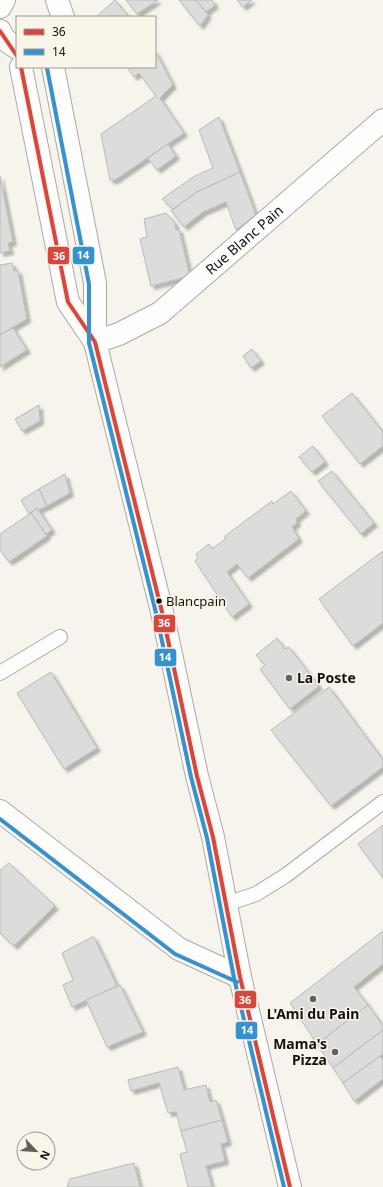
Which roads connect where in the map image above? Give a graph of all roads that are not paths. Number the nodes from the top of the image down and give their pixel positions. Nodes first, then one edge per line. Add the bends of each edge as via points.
1 (58, 0) edge
2 (63, 16) edge
3 (21, 68) edge
4 (53, 68) edge
5 (383, 120) edge
6 (95, 342) junction
7 (60, 636) dead end
8 (0, 673) edge
9 (383, 802) edge
10 (0, 811) edge
11 (226, 904) junction
12 (240, 977) junction
13 (290, 1187) edge

1 - 2 main road
3 - 6 main road via 68,302
4 - 6 main road via 95,283
5 - 6 main road, Rue Blanc Pain via 160,313 119,334
6 - 11 main road via 162,612
7 - 8 lane
9 - 11 lane via 285,876 256,894
10 - 12 main road via 179,949
11 - 12 main road
12 - 13 main road

